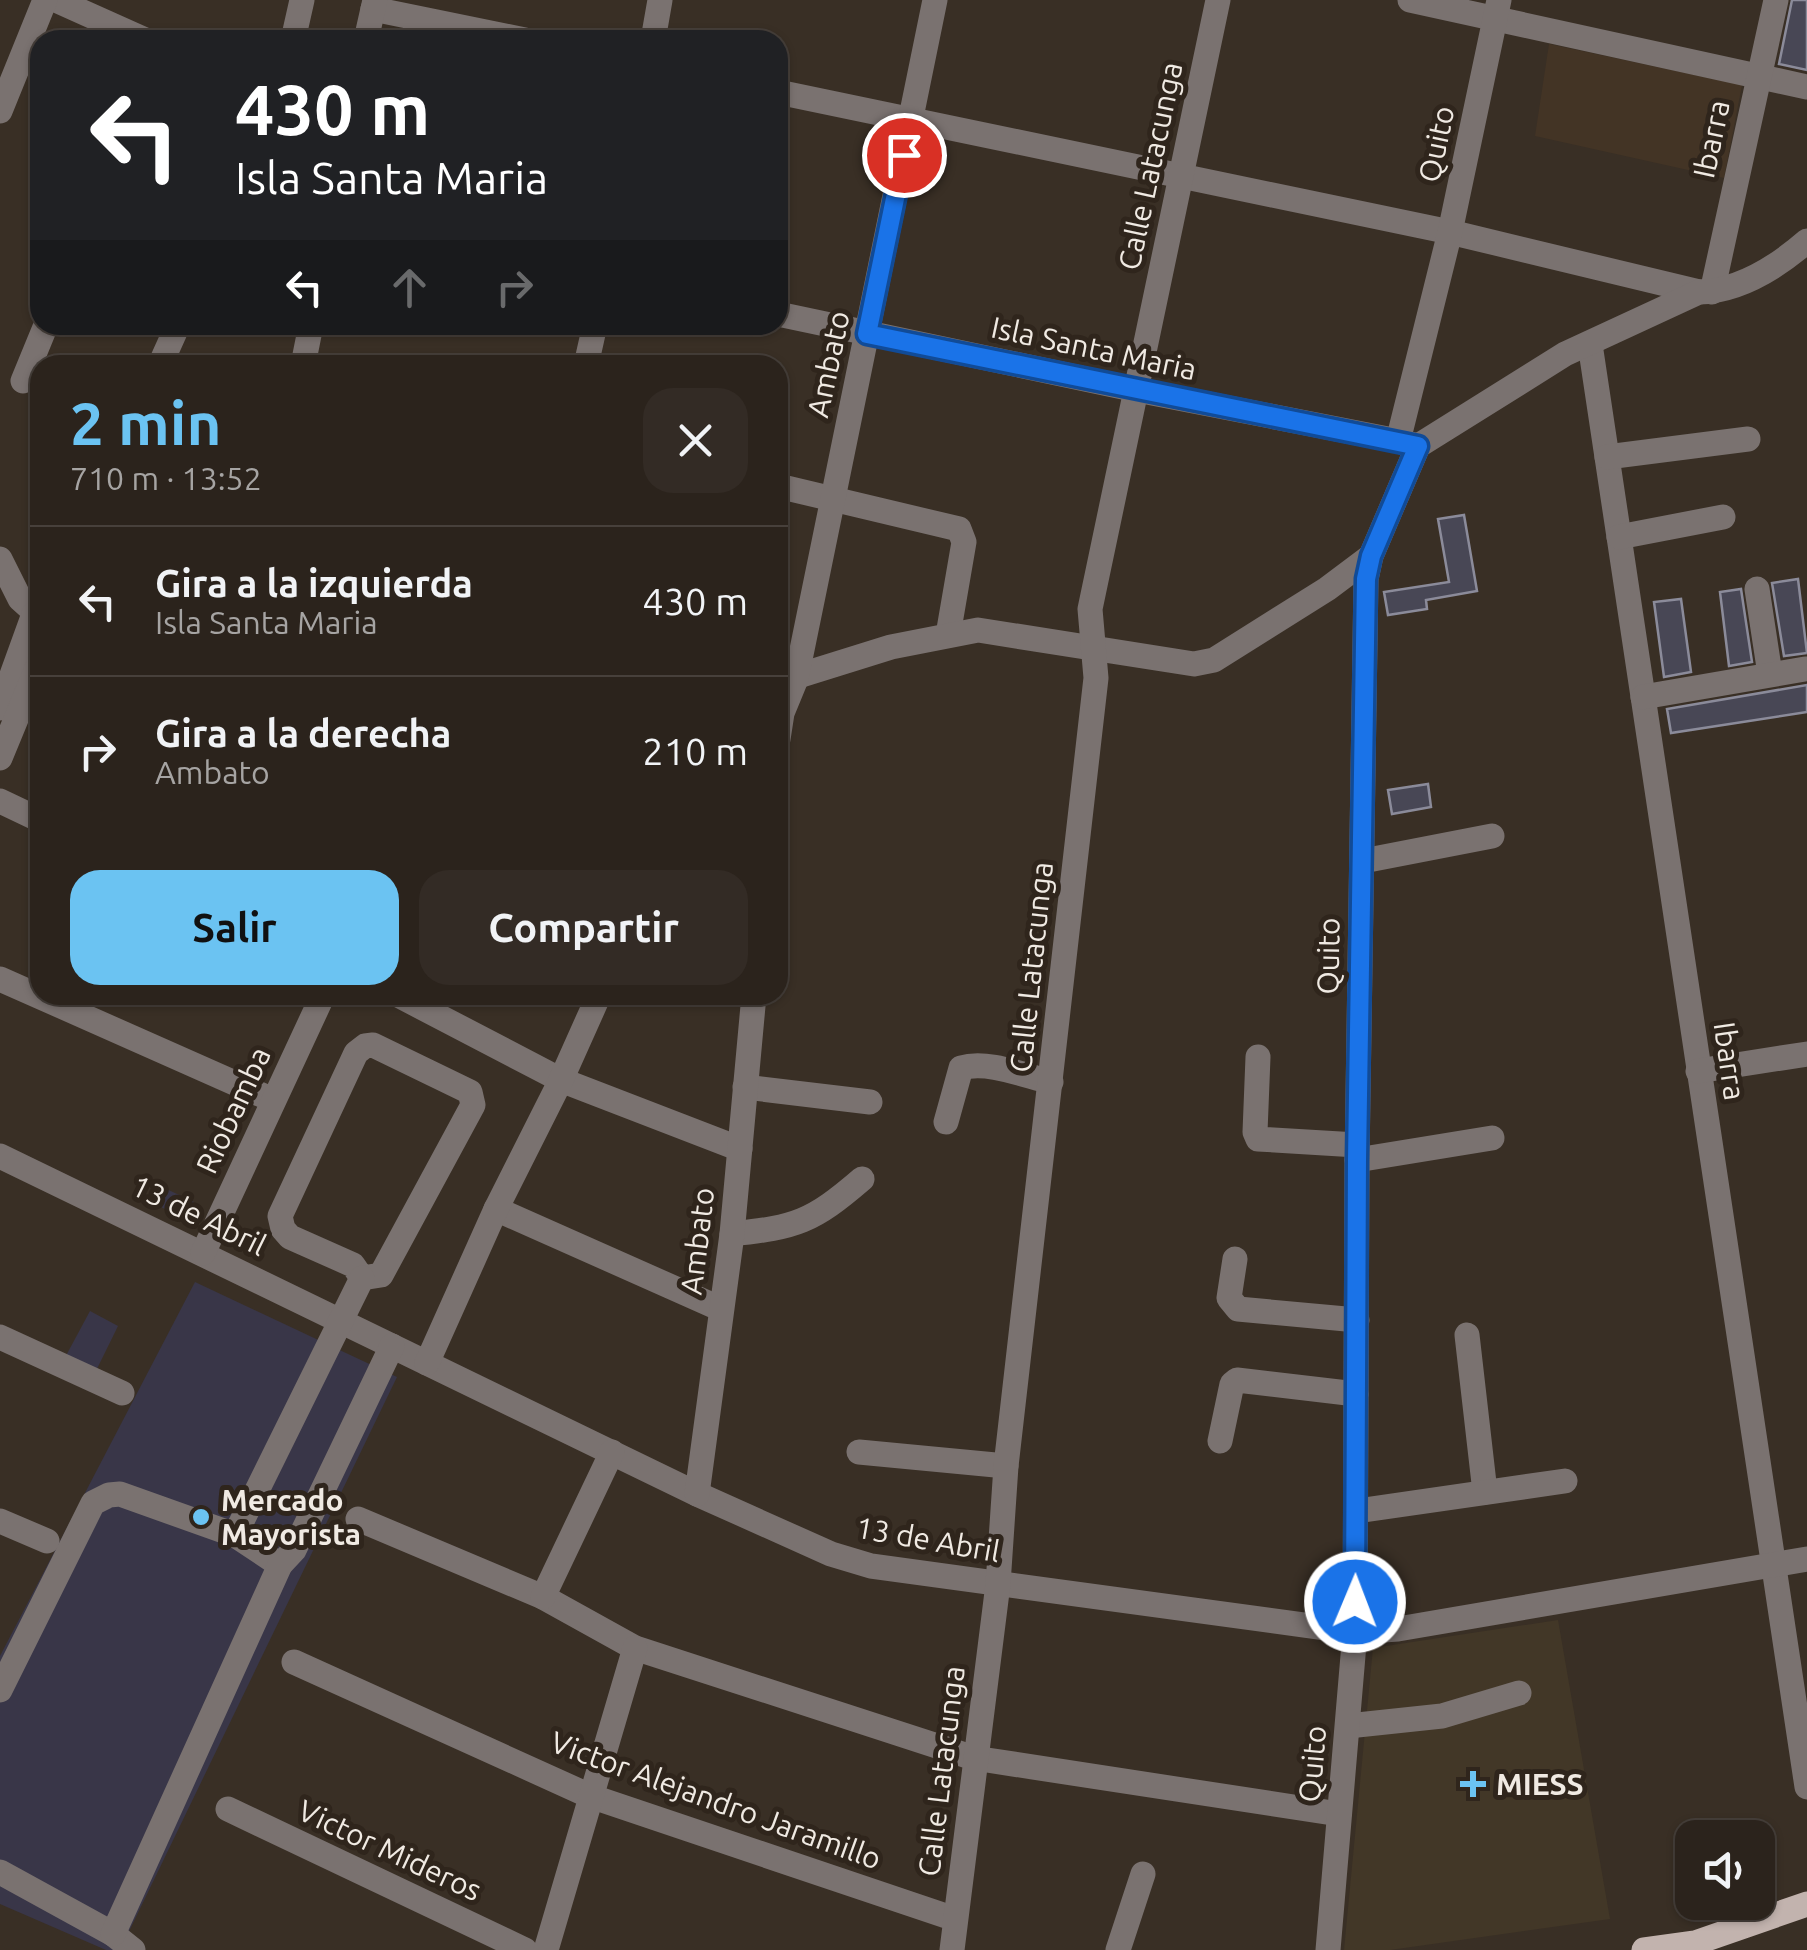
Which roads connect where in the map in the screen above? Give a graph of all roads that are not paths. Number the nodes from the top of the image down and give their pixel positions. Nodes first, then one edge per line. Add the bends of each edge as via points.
1 (45, 0) edge
2 (56, 0) edge
3 (302, 0) edge
4 (660, 0) edge
5 (935, 0) edge
6 (1218, 0) edge
7 (1410, 0) edge
8 (1776, 0) edge
9 (374, 5) edge
10 (1498, 9) edge
11 (33, 30) edge
12 (123, 30) edge
13 (294, 30) edge
14 (368, 30) edge
15 (482, 30) edge
16 (654, 30) edge
17 (30, 37) edge
18 (1757, 78) junction
19 (1807, 87) edge
20 (788, 94) edge
21 (0, 112) edge
22 (911, 120) junction
23 (1179, 178) junction
24 (1450, 232) junction
25 (1807, 241) edge
26 (1706, 292) junction
27 (788, 316) edge
28 (867, 334) junction
29 (1590, 344) junction
30 (30, 364) edge
31 (23, 381) dead end
32 (1137, 390) junction
33 (1748, 438) dead end
34 (1408, 444) junction
35 (1607, 457) junction
36 (788, 488) edge
37 (832, 498) junction
38 (1724, 517) dead end
39 (1619, 537) junction
40 (1371, 556) junction
41 (0, 559) edge
42 (1757, 589) dead end
43 (24, 606) edge
44 (948, 635) junction
45 (1091, 647) junction
46 (1805, 669) edge
47 (1770, 674) junction
48 (788, 677) edge
49 (788, 681) edge
50 (30, 685) edge
51 (1643, 697) junction
52 (0, 708) edge
53 (0, 758) edge
54 (0, 801) edge
55 (30, 815) edge
56 (1492, 836) dead end
57 (1363, 861) junction
58 (0, 979) edge
59 (30, 992) edge
60 (59, 1005) edge
61 (318, 1005) edge
62 (417, 1005) edge
63 (595, 1005) edge
64 (753, 1005) edge
65 (1807, 1054) edge
66 (1258, 1057) dead end
67 (1698, 1070) junction
68 (561, 1080) junction
69 (1051, 1082) junction
70 (745, 1087) junction
71 (273, 1100) junction
72 (870, 1102) dead end
73 (946, 1122) dead end
74 (1492, 1138) dead end
75 (740, 1149) junction
76 (1357, 1152) junction
77 (0, 1156) edge
78 (862, 1179) dead end
79 (496, 1209) junction
80 (732, 1234) junction
81 (203, 1253) junction
82 (1236, 1259) dead end
83 (362, 1278) junction
84 (721, 1310) junction
85 (340, 1320) junction
86 (1357, 1320) junction
87 (1467, 1335) dead end
88 (0, 1338) edge
89 (392, 1346) junction
90 (428, 1363) junction
91 (122, 1393) dead end
92 (1356, 1394) junction
93 (1220, 1441) dead end
94 (612, 1452) junction
95 (859, 1452) dead end
96 (1006, 1466) junction
97 (1565, 1481) dead end
98 (1485, 1492) junction
99 (697, 1494) junction
100 (1356, 1511) junction
101 (0, 1520) edge
102 (358, 1520) dead end
103 (236, 1535) junction
104 (47, 1541) dead end
105 (1807, 1559) edge
106 (1772, 1565) junction
107 (280, 1566) junction
108 (998, 1584) junction
109 (543, 1596) junction
110 (1355, 1632) junction
111 (635, 1648) junction
112 (294, 1662) dead end
113 (0, 1690) edge
114 (1519, 1693) dead end
115 (1348, 1726) junction
116 (974, 1758) junction
117 (1807, 1787) edge
118 (590, 1796) junction
119 (228, 1809) dead end
120 (1340, 1814) junction
121 (0, 1872) edge
122 (1143, 1874) dead end
123 (1807, 1904) edge
124 (1807, 1917) edge
125 (955, 1919) junction
126 (123, 1942) edge
127 (525, 1950) edge
128 (546, 1950) edge
129 (952, 1950) edge
130 (1118, 1950) edge
131 (1328, 1950) edge
132 (1644, 1950) edge
133 (1716, 1950) edge

1 - 11 street
2 - 12 street
3 - 13 street
4 - 16 street
5 - 22 street, Ambato
6 - 23 street, Calle Latacunga
7 - 10 street
8 - 18 street, Ibarra
9 - 14 street
9 - 15 street
10 - 18 street
10 - 24 street, Quito
17 - 21 street
18 - 19 street
18 - 26 street, Ibarra
20 - 22 street
22 - 23 street
22 - 28 street, Ambato
23 - 24 street
23 - 32 street, Calle Latacunga
24 - 26 street
24 - 34 street, Quito
25 - 26 street via 1760,275
26 - 29 street
27 - 28 street, Isla Santa Maria
28 - 32 street, Isla Santa Maria
28 - 37 street, Ambato
29 - 34 street
29 - 35 street, Ibarra
30 - 31 street
32 - 34 street, Isla Santa Maria
32 - 45 street, Calle Latacunga via 1090,609
33 - 35 street
34 - 40 street, Quito
35 - 39 street, Ibarra
36 - 37 street
37 - 44 street via 959,529 964,542
37 - 48 street, Ambato
38 - 39 street
39 - 51 street, Ibarra
40 - 45 street via 1214,660 1194,664
40 - 57 street, Quito via 1364,618
41 - 43 street
42 - 47 street
43 - 52 street
44 - 45 street via 978,630
44 - 49 street
45 - 69 street, Calle Latacunga via 1096,678
46 - 47 street
47 - 51 street
50 - 53 street
51 - 67 street, Ibarra
54 - 55 street
56 - 57 street
57 - 76 street, Quito
58 - 59 street
60 - 71 street
61 - 71 street, Riobamba
62 - 68 street
63 - 68 street
64 - 70 street, Ambato
65 - 67 street
66 - 76 street via 1258,1139
67 - 106 street, Ibarra
68 - 75 street
68 - 79 street
69 - 73 street via 962,1068
69 - 96 street, Calle Latacunga
70 - 72 street
70 - 75 street, Ambato
71 - 81 street, Riobamba
74 - 76 street
75 - 80 street, Ambato
76 - 86 street, Quito
77 - 81 street, 13 de Abril
78 - 80 street via 824,1212 784,1228
79 - 84 street
79 - 90 street
80 - 84 street, Ambato
81 - 85 street, 13 de Abril
82 - 86 street via 1230,1298 1238,1309
83 - 83 street via 353,1265 290,1237 280,1216 356,1053 373,1045 470,1092 473,1105 381,1275
83 - 85 street
84 - 99 street, Ambato
85 - 89 street, 13 de Abril
85 - 103 street
86 - 92 street, Quito
87 - 98 street
88 - 91 street
89 - 90 street, 13 de Abril
89 - 107 street via 294,1550
90 - 94 street, 13 de Abril
92 - 93 street via 1237,1380
92 - 100 street, Quito
94 - 99 street, 13 de Abril
94 - 109 street
95 - 96 street
96 - 108 street, Calle Latacunga
97 - 98 street
98 - 100 street
99 - 108 street, 13 de Abril via 871,1566
100 - 110 street, Quito
101 - 104 street
102 - 109 street
103 - 107 street
103 - 113 street via 120,1494 101,1498
105 - 106 street, 13 de Abril
106 - 110 street, 13 de Abril
106 - 117 street, Ibarra
107 - 126 street
108 - 110 street, 13 de Abril
108 - 116 street, Calle Latacunga
109 - 111 street
110 - 115 street, Quito
111 - 116 street
111 - 118 street
112 - 118 street, Victor Alejandro Jaramillo
114 - 115 street via 1442,1716
115 - 120 street, Quito
116 - 120 street
116 - 125 street, Calle Latacunga
118 - 125 street, Victor Alejandro Jaramillo
118 - 128 street
119 - 127 street, Victor Mideros
120 - 131 street, Quito
121 - 126 street
122 - 130 street
123 - 132 main road via 1694,1943
124 - 133 main road
125 - 129 street, Calle Latacunga

